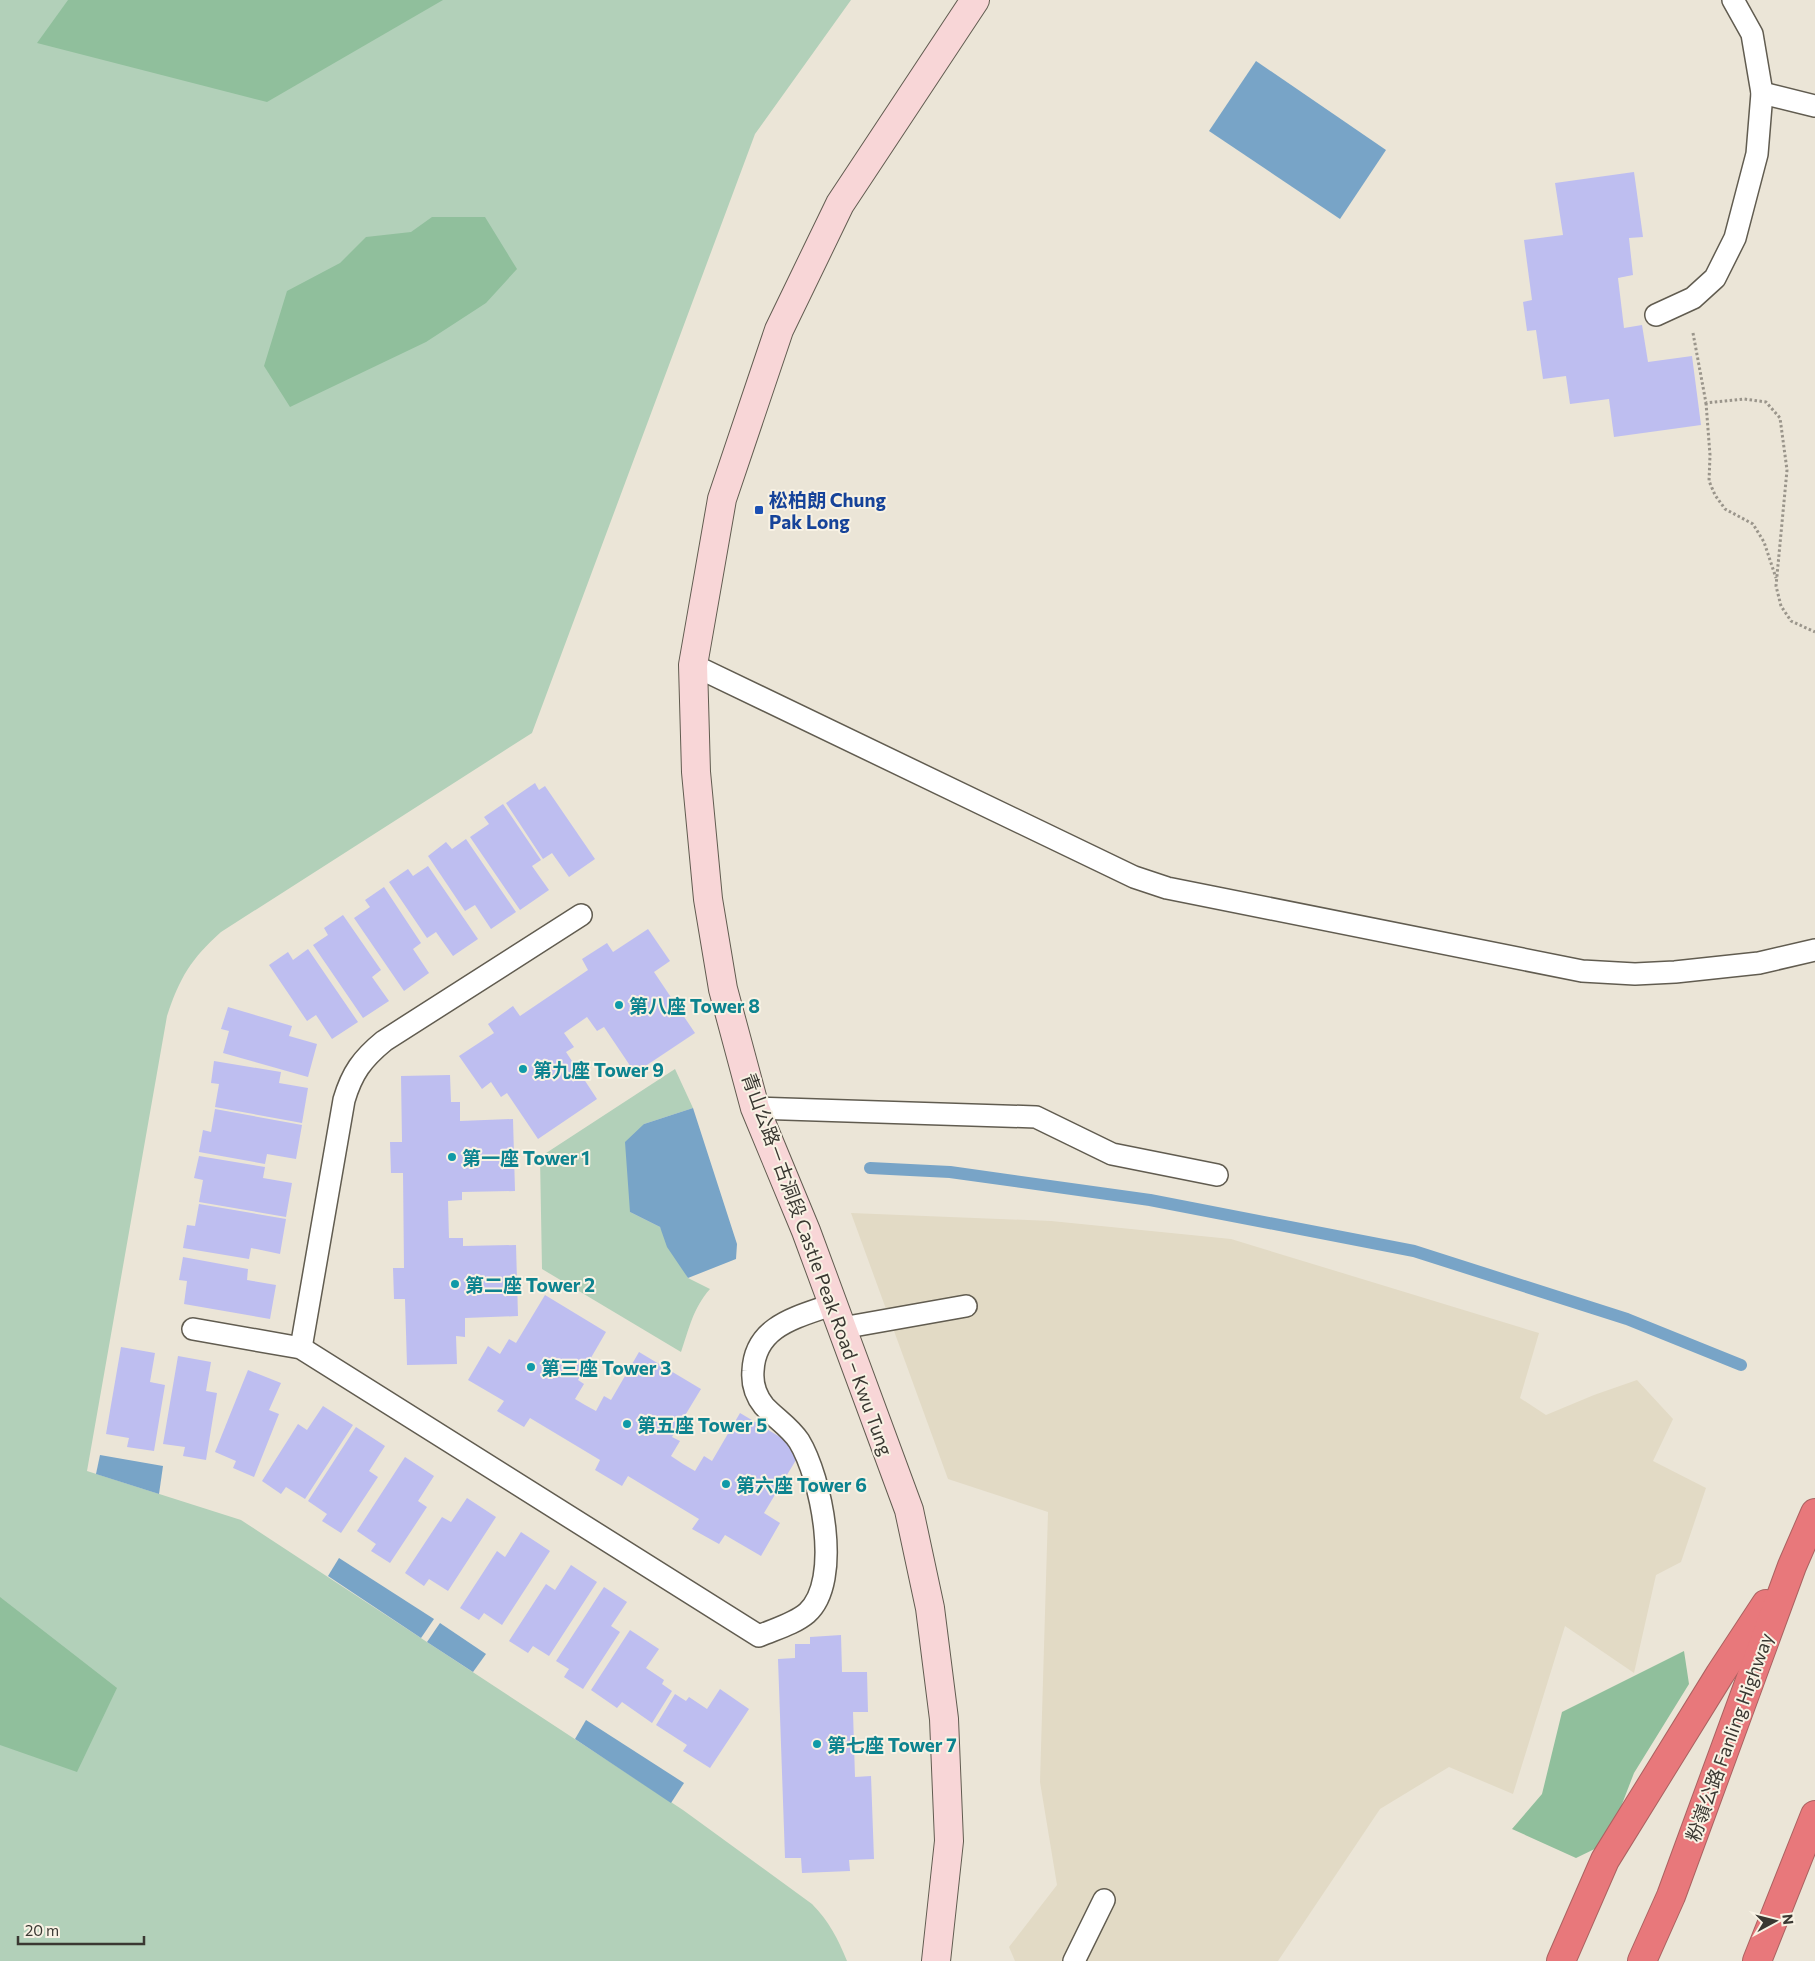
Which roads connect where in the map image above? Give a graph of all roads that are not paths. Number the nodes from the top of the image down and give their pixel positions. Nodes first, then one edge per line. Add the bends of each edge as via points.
1 (975, 0) edge
2 (1733, 0) edge
3 (1762, 93) junction
4 (1815, 106) edge
5 (1656, 315) dead end
6 (693, 665) junction
7 (580, 915) dead end
8 (1815, 950) edge
9 (755, 1108) junction
10 (1217, 1175) dead end
11 (966, 1306) dead end
12 (838, 1316) junction
13 (193, 1329) dead end
14 (301, 1348) junction
15 (1815, 1513) edge
16 (1792, 1566) junction
17 (1815, 1815) edge
18 (1104, 1900) dead end
19 (936, 1961) edge
20 (1074, 1961) edge
21 (1561, 1961) edge
22 (1642, 1961) edge
23 (1757, 1961) edge

1 - 6 main road, 青山公路－古洞段 Castle Peak Road – Kwu Tung via 840,204 779,330 722,499
2 - 3 lane via 1752,34
3 - 4 lane
3 - 5 lane via 1757,154 1735,238 1715,278 1693,298
6 - 8 lane via 1134,877 1167,888 1582,971 1675,972 1760,963
6 - 9 main road, 青山公路－古洞段 Castle Peak Road – Kwu Tung via 696,772 708,899 723,988
7 - 14 lane via 384,1041 358,1067 344,1100
9 - 10 lane via 1036,1117 1112,1154
9 - 12 main road, 青山公路－古洞段 Castle Peak Road – Kwu Tung
11 - 12 lane
12 - 14 lane via 784,1323 759,1345 753,1361 756,1392 764,1405 798,1440 813,1473 824,1524 826,1571 818,1599 807,1613 759,1636
12 - 19 main road, 青山公路－古洞段 Castle Peak Road – Kwu Tung via 909,1510 930,1608 944,1719 949,1841
13 - 14 lane
15 - 16 highway, 粉嶺公路 Fanling Highway
16 - 21 highway via 1720,1674 1605,1860
16 - 22 highway, 粉嶺公路 Fanling Highway via 1672,1896
17 - 23 highway
18 - 20 lane

